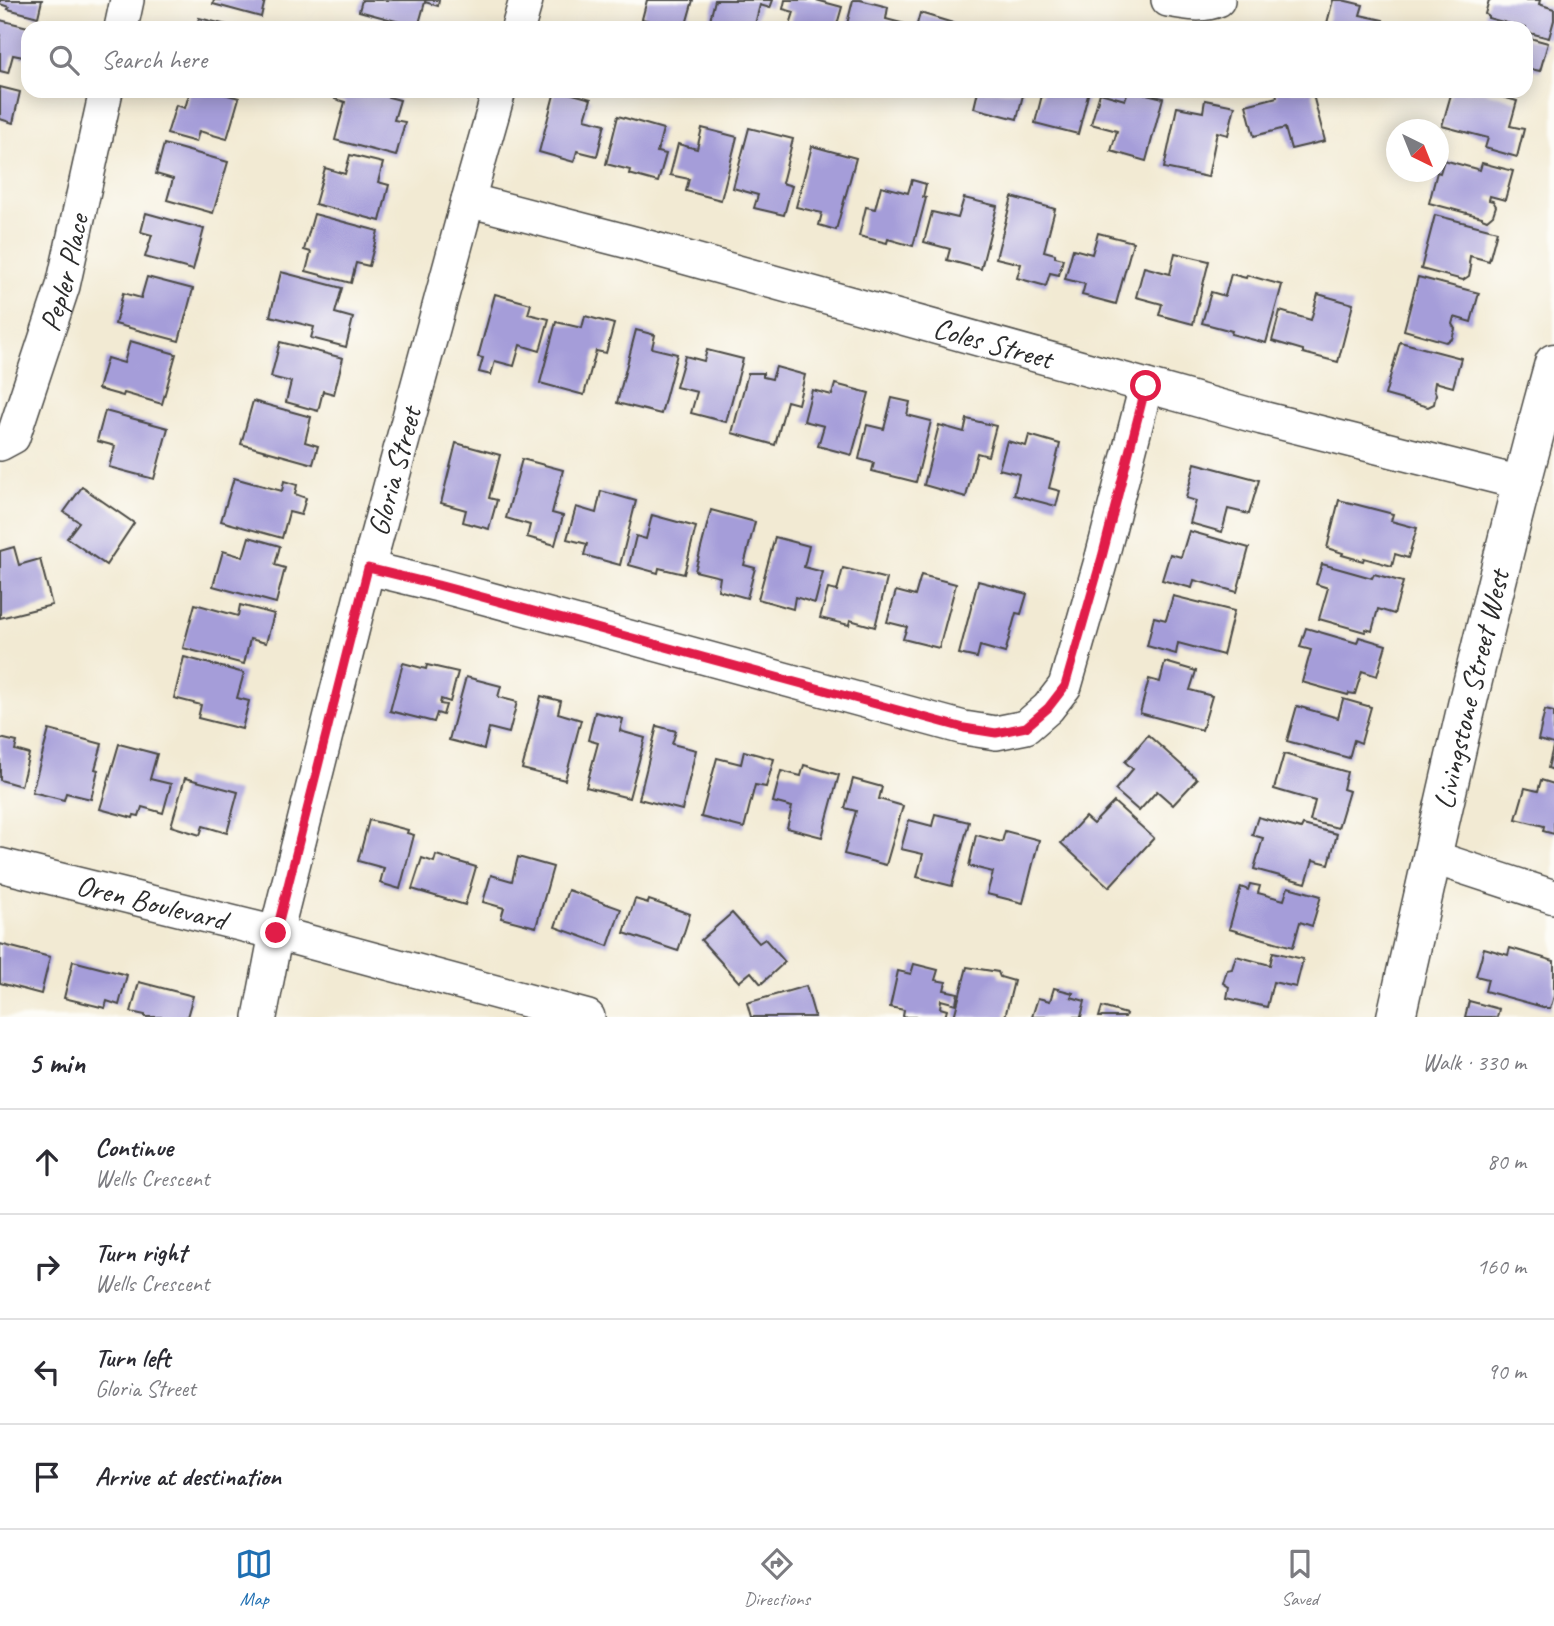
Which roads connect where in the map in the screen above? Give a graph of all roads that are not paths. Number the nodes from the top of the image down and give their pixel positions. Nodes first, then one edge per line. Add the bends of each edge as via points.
1 (127, 0) edge
2 (526, 0) edge
3 (1168, 0) edge
4 (1218, 0) edge
5 (122, 21) edge
6 (520, 21) edge
7 (104, 98) edge
8 (497, 98) edge
9 (468, 200) junction
10 (1554, 363) edge
11 (1146, 386) junction
12 (0, 444) edge
13 (1521, 483) junction
14 (368, 568) junction
15 (1432, 857) junction
16 (0, 865) edge
17 (1554, 897) edge
18 (276, 933) junction
19 (260, 1017) edge
20 (587, 1017) edge
21 (1396, 1017) edge

1 - 5 street
2 - 6 street
3 - 4 street via 1192,4
7 - 12 street, Pepler Place via 63,286 13,438
8 - 9 street, Gloria Street
9 - 11 street, Coles Street
9 - 14 street, Gloria Street
10 - 13 street, Livingstone Street West
11 - 13 street, Coles Street
11 - 14 street via 1065,686 1026,727 996,733 964,728
13 - 15 street, Livingstone Street West
14 - 18 street, Gloria Street
15 - 17 street
15 - 21 street, Livingstone Street West
16 - 18 street, Oren Boulevard
18 - 19 street, Gloria Street
18 - 20 street, Oren Boulevard

